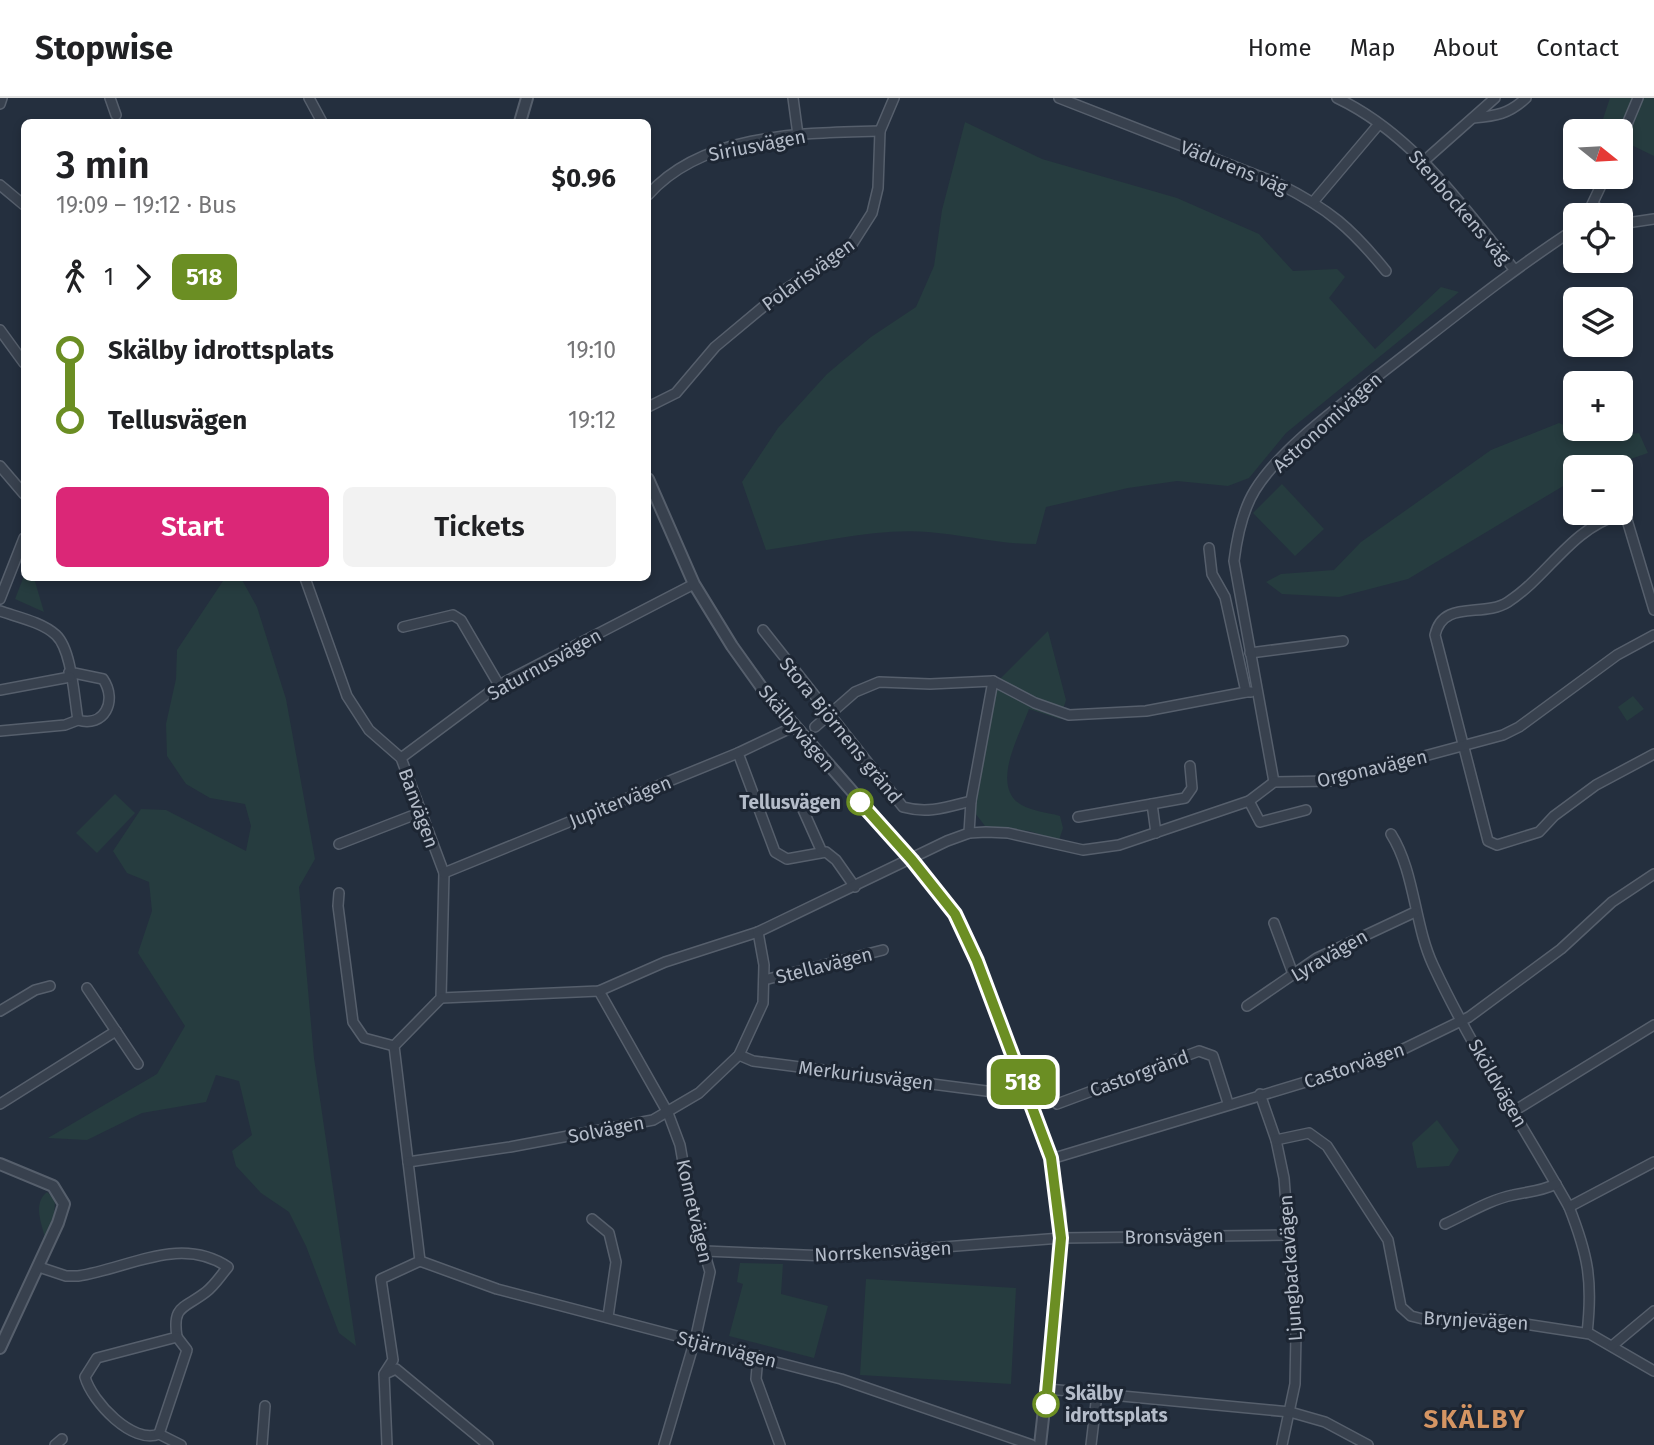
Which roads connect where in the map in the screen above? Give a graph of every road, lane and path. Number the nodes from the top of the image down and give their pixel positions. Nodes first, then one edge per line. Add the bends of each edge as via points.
1 (2, 98) edge
2 (110, 98) edge
3 (309, 98) edge
4 (527, 98) edge
5 (793, 98) edge
6 (894, 98) edge
7 (1059, 98) edge
8 (1337, 98) edge
9 (1495, 98) edge
10 (1526, 98) edge
11 (1638, 98) edge
12 (0, 104) edge
13 (116, 115) dead end
14 (1473, 118) junction
15 (320, 119) edge
16 (521, 119) edge
17 (1629, 119) edge
18 (1380, 124) junction
19 (880, 131) junction
20 (798, 135) junction
21 (1424, 162) junction
22 (0, 185) edge
23 (651, 191) edge
24 (1314, 201) junction
25 (21, 202) edge
26 (1654, 219) edge
27 (1633, 222) edge
28 (1563, 237) edge
29 (1514, 269) junction
30 (1386, 271) dead end
31 (0, 330) edge
32 (21, 359) edge
33 (651, 406) edge
34 (0, 466) edge
35 (651, 486) edge
36 (21, 490) edge
37 (21, 546) edge
38 (1209, 548) dead end
39 (306, 581) edge
40 (694, 584) junction
41 (0, 599) edge
42 (1654, 610) edge
43 (0, 611) edge
44 (402, 627) dead end
45 (763, 630) dead end
46 (1654, 635) edge
47 (1343, 641) dead end
48 (1250, 653) junction
49 (70, 675) junction
50 (993, 681) junction
51 (499, 685) junction
52 (0, 690) edge
53 (1251, 692) junction
54 (827, 714) junction
55 (78, 720) junction
56 (795, 726) junction
57 (815, 727) dead end
58 (0, 731) edge
59 (1463, 746) junction
60 (738, 753) junction
61 (1654, 754) edge
62 (401, 758) junction
63 (1190, 766) dead end
64 (1274, 782) junction
65 (971, 801) junction
66 (1249, 801) junction
67 (800, 803) dead end
68 (1153, 804) junction
69 (1306, 810) dead end
70 (419, 813) junction
71 (1078, 817) dead end
72 (969, 833) junction
73 (1156, 833) junction
74 (1391, 834) dead end
75 (339, 844) dead end
76 (821, 850) junction
77 (912, 860) junction
78 (444, 873) junction
79 (1654, 874) edge
80 (855, 887) junction
81 (339, 893) dead end
82 (1415, 912) junction
83 (1274, 923) dead end
84 (758, 932) junction
85 (883, 950) dead end
86 (1293, 974) junction
87 (764, 981) junction
88 (50, 986) dead end
89 (87, 988) dead end
90 (599, 991) junction
91 (441, 998) junction
92 (1247, 1006) dead end
93 (0, 1011) edge
94 (1461, 1020) junction
95 (1654, 1025) edge
96 (116, 1031) junction
97 (394, 1046) junction
98 (739, 1055) junction
99 (138, 1063) dead end
100 (994, 1092) dead end
101 (1260, 1094) junction
102 (1228, 1103) junction
103 (0, 1104) edge
104 (1057, 1104) dead end
105 (1514, 1111) junction
106 (668, 1113) junction
107 (1276, 1140) junction
108 (1051, 1158) junction
109 (408, 1162) junction
110 (1654, 1162) edge
111 (0, 1164) edge
112 (1556, 1184) junction
113 (1569, 1207) junction
114 (592, 1219) dead end
115 (1445, 1224) dead end
116 (1286, 1235) junction
117 (1061, 1238) junction
118 (705, 1251) junction
119 (420, 1261) junction
120 (39, 1267) junction
121 (1654, 1311) edge
122 (608, 1317) junction
123 (1587, 1333) junction
124 (177, 1337) junction
125 (694, 1341) junction
126 (1612, 1346) junction
127 (0, 1348) edge
128 (758, 1356) junction
129 (1654, 1371) edge
130 (384, 1374) junction
131 (1048, 1389) junction
132 (1097, 1394) junction
133 (265, 1406) dead end
134 (1290, 1412) junction
135 (159, 1434) junction
136 (181, 1445) edge
137 (262, 1445) edge
138 (387, 1445) edge
139 (488, 1445) edge
140 (664, 1445) edge
141 (780, 1445) edge
142 (1032, 1445) edge
143 (1040, 1445) edge
144 (1091, 1445) edge
145 (1282, 1445) edge
146 (1368, 1445) edge

1 - 12 street
2 - 13 street
3 - 15 street
4 - 16 street
5 - 20 street
6 - 19 street, Polarisvägen
7 - 24 street, Vädurens väg
8 - 18 street, Stenbockens väg
9 - 14 street
10 - 14 street via 1499,116
11 - 17 street
14 - 21 street
18 - 21 street, Stenbockens väg
18 - 24 street
19 - 20 street, Siriusvägen
19 - 33 street, Polarisvägen via 878,188 872,213 849,249 781,292 715,347 676,393
20 - 23 street, Siriusvägen via 723,148 699,157
21 - 29 street, Stenbockens väg
22 - 25 street
24 - 30 street, Vädurens väg via 1340,219
26 - 27 street
28 - 29 street, Astronomivägen
29 - 48 street, Astronomivägen via 1352,396 1289,450 1255,490 1237,534 1234,561
31 - 32 street
34 - 36 street
35 - 40 street, Skälbyvägen
37 - 41 street
38 - 53 street via 1212,573 1225,597
39 - 62 street, Banvägen via 347,696 369,730
40 - 51 street, Saturnusvägen
40 - 56 street, Skälbyvägen via 732,646
42 - 59 street via 1628,520 1618,514 1584,531 1521,593 1501,606 1448,614 1438,623 1435,635
43 - 49 street via 57,636 65,648
44 - 51 street via 453,615 461,620
45 - 54 street, Stora Björnens gränd
46 - 59 street, Orgonavägen via 1617,655 1519,727
47 - 48 street
48 - 53 street, Astronomivägen
49 - 52 street
49 - 55 street
49 - 55 street via 103,679 108,686 104,718
50 - 53 street via 1069,715 1146,711
50 - 54 street via 879,682 862,687
50 - 65 street
51 - 62 street, Saturnusvägen
53 - 64 street, Astronomivägen
54 - 57 street
54 - 65 street, Stora Björnens gränd via 903,807 935,811
55 - 58 street
56 - 60 street, Jupitervägen
56 - 77 street, Skälbyvägen
59 - 61 street via 1488,841 1497,845 1539,832 1596,785
59 - 64 street, Orgonavägen via 1331,781
60 - 76 street via 775,852 787,859
60 - 78 street, Jupitervägen
62 - 70 street, Banvägen
63 - 68 street via 1192,788 1185,798
64 - 66 street
65 - 72 street
66 - 69 street via 1260,822
66 - 73 street
67 - 76 street
68 - 71 street
68 - 73 street
70 - 75 street
70 - 78 street, Banvägen
72 - 73 street via 1008,833 1083,850
72 - 77 street
74 - 82 street, Sköldvägen via 1399,847
76 - 80 street via 831,855
77 - 80 street
77 - 108 street, Skälbyvägen via 955,914 966,937
78 - 91 street, Banvägen
79 - 94 street, Castorvägen via 1612,902 1519,982
80 - 84 street
81 - 97 street via 354,1022 364,1038
82 - 86 street, Lyravägen via 1349,941
82 - 94 street, Sköldvägen via 1432,963
83 - 86 street
84 - 87 street, Solvägen
84 - 90 street via 665,962
85 - 87 street, Stellavägen
86 - 92 street, Lyravägen
87 - 98 street, Solvägen via 763,1003
88 - 93 street
89 - 96 street
90 - 91 street
90 - 106 street, Kometvägen
91 - 97 street
94 - 101 street, Castorvägen via 1385,1058
94 - 105 street, Sköldvägen
95 - 105 street
96 - 99 street
96 - 103 street
97 - 109 street
98 - 100 street, Merkuriusvägen via 753,1061
98 - 106 street, Solvägen via 699,1093
101 - 102 street, Castorvägen
101 - 107 street, Ljungbackavägen
102 - 104 street, Castorgränd via 1213,1056 1199,1051
102 - 108 street, Castorvägen
105 - 112 street, Sköldvägen
106 - 109 street, Solvägen via 614,1128
106 - 118 street, Kometvägen
107 - 116 street, Ljungbackavägen
107 - 123 street, Brynjevägen via 1310,1133 1327,1146 1388,1240 1401,1307 1411,1316 1499,1320
108 - 117 street, Skälbyvägen
109 - 119 street
110 - 113 street
111 - 120 street via 53,1186 61,1196 63,1210
112 - 113 street, Sköldvägen
112 - 115 street via 1537,1193 1491,1202
113 - 123 street, Sköldvägen via 1591,1276
114 - 122 street via 609,1233 615,1262
116 - 117 street, Bronsvägen
116 - 134 street, Ljungbackavägen via 1296,1334
117 - 118 street, Norrskensvägen via 827,1256
117 - 131 street, Skälbyvägen
118 - 125 street, Kometvägen via 710,1272
119 - 122 street, Stjärnvägen via 497,1289
119 - 130 street via 381,1279 393,1360
120 - 124 street via 78,1276 174,1253 211,1256 228,1267 211,1287 177,1312
120 - 127 street
121 - 126 street
122 - 125 street, Stjärnvägen
123 - 126 street, Brynjevägen
124 - 135 street via 187,1350
124 - 135 street via 97,1358 85,1377 115,1419 137,1435
125 - 128 street, Stjärnvägen
125 - 140 street, Kometvägen
126 - 129 street, Brynjevägen
128 - 141 street via 756,1379
128 - 142 street, Stjärnvägen via 916,1403
130 - 138 street
130 - 139 street via 396,1369
131 - 132 street
131 - 143 street, Skälbyvägen
132 - 134 street
132 - 144 street
133 - 137 street
134 - 145 street, Ljungbackavägen
134 - 146 street via 1325,1422
135 - 136 street

